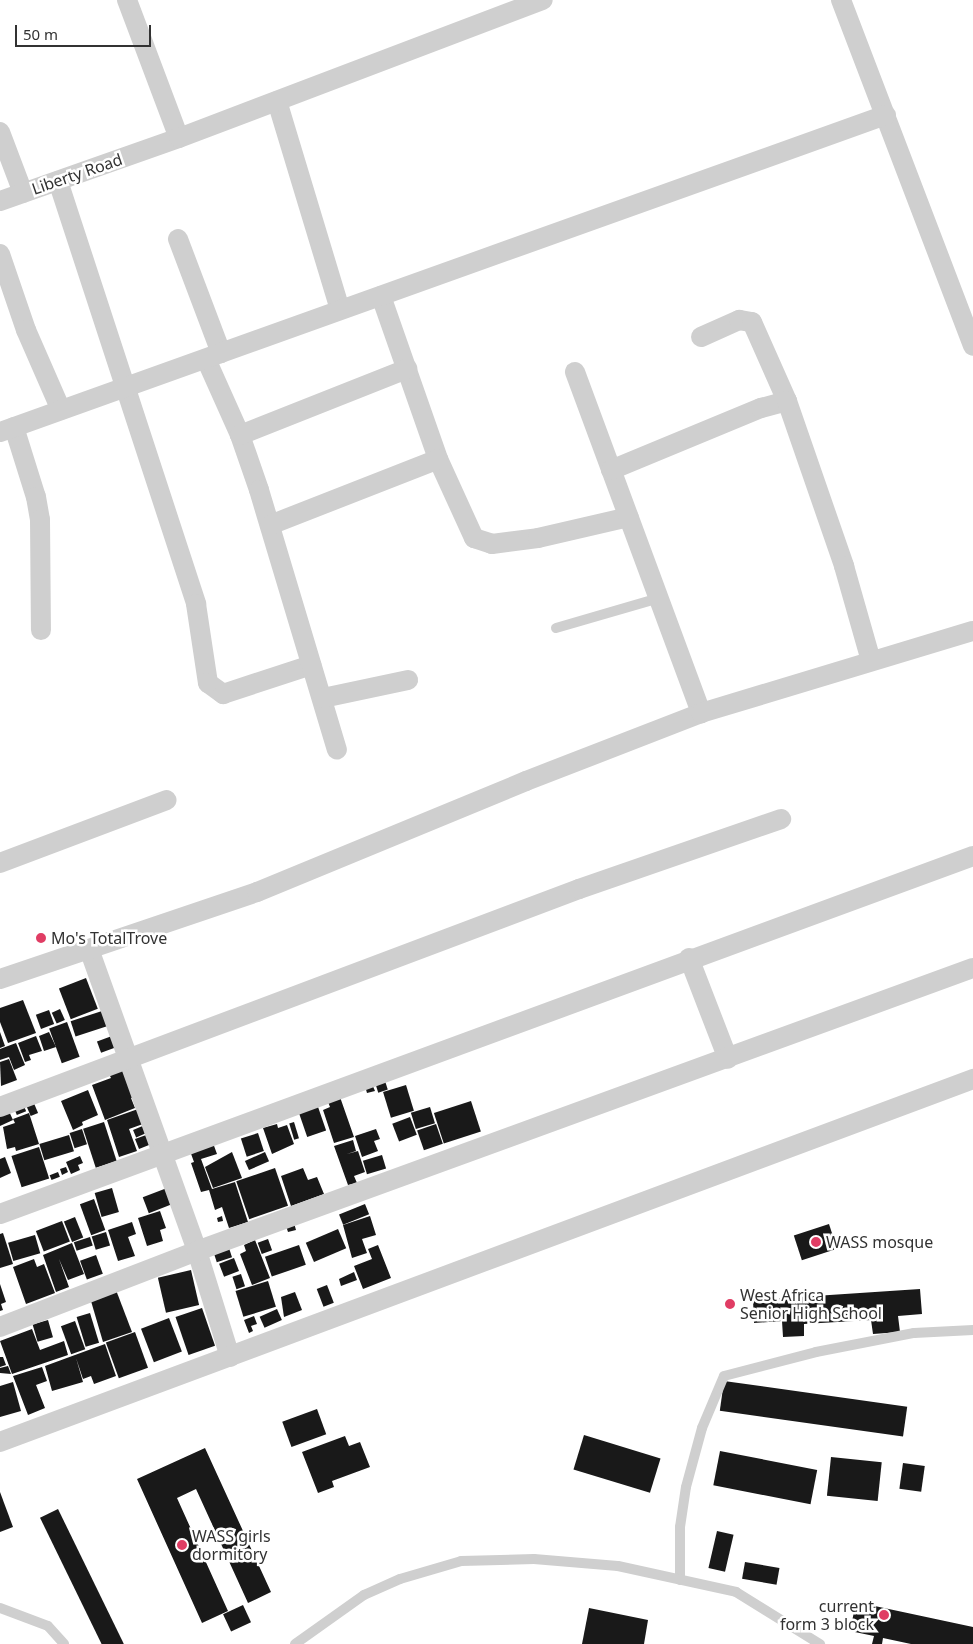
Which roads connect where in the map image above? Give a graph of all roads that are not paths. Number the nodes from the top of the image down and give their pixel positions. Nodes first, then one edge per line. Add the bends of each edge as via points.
1 (127, 0) edge
2 (543, 0) edge
3 (841, 0) edge
4 (278, 101) junction
5 (886, 115) junction
6 (0, 132) edge
7 (179, 138) junction
8 (58, 181) junction
9 (22, 193) junction
10 (0, 201) edge
11 (178, 239) dead end
12 (0, 254) edge
13 (381, 296) junction
14 (340, 310) junction
15 (700, 337) dead end
16 (973, 346) edge
17 (213, 356) junction
18 (407, 369) junction
19 (575, 372) dead end
20 (125, 388) junction
21 (787, 401) junction
22 (61, 410) junction
23 (7, 429) edge
24 (240, 435) junction
25 (438, 459) junction
26 (611, 470) junction
27 (629, 517) junction
28 (270, 525) junction
29 (659, 598) junction
30 (556, 628) dead end
31 (41, 630) dead end
32 (973, 631) edge
33 (871, 661) junction
34 (311, 664) junction
35 (408, 680) dead end
36 (323, 698) junction
37 (702, 714) junction
38 (337, 750) dead end
39 (167, 800) dead end
40 (780, 819) dead end
41 (973, 856) edge
42 (0, 863) edge
43 (89, 949) junction
44 (689, 958) junction
45 (973, 968) edge
46 (0, 980) edge
47 (127, 1059) junction
48 (728, 1059) junction
49 (973, 1079) edge
50 (0, 1107) edge
51 (160, 1155) junction
52 (0, 1214) edge
53 (197, 1251) junction
54 (0, 1327) edge
55 (973, 1330) edge
56 (230, 1356) junction
57 (0, 1442) edge
58 (680, 1580) junction
59 (0, 1608) edge
60 (64, 1644) edge
61 (294, 1644) edge
62 (820, 1644) edge

1 - 7 street
2 - 4 street, Liberty Road
3 - 5 street
4 - 7 street, Liberty Road
4 - 14 street
5 - 13 street
5 - 16 street
6 - 9 street
7 - 8 street, Liberty Road
8 - 9 street, Liberty Road
8 - 20 street
9 - 10 street, Liberty Road
11 - 17 street
12 - 22 street via 26,330
13 - 14 street
13 - 18 street
14 - 17 street
15 - 21 street via 739,320 752,322
17 - 20 street
17 - 24 street
18 - 24 street
18 - 25 street
19 - 26 street
20 - 22 street
20 - 34 street via 196,604 208,683 223,694
21 - 26 street via 761,408
21 - 33 street via 844,566
22 - 23 street
23 - 31 street via 36,497 40,520
24 - 28 street
25 - 27 street via 474,538 492,544 538,538
25 - 28 street
26 - 27 street
27 - 29 street
28 - 34 street
29 - 30 lane
29 - 37 street
32 - 33 street
33 - 37 street
34 - 36 street
35 - 36 street
36 - 38 street
37 - 43 street via 526,781 257,892
39 - 42 street
40 - 47 street via 579,888
41 - 44 street
43 - 46 street
43 - 47 street
44 - 48 street
44 - 51 street
45 - 48 street
47 - 50 street
47 - 51 street
48 - 53 street
49 - 56 street
51 - 52 street
51 - 53 street
53 - 54 street
53 - 56 street
55 - 58 lane via 914,1333 816,1352 724,1376 702,1428 686,1487 680,1527
56 - 57 street
58 - 61 lane via 618,1566 534,1559 461,1561 364,1595
58 - 62 lane via 736,1592
59 - 60 lane via 48,1626

